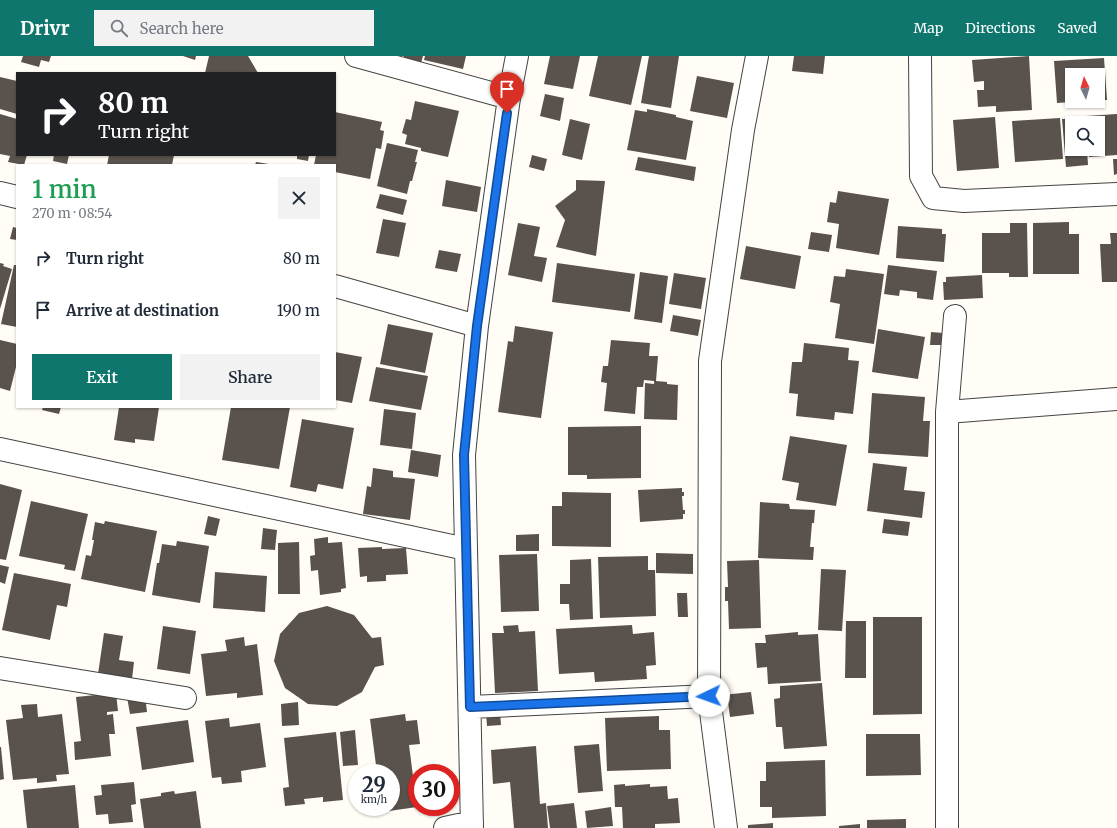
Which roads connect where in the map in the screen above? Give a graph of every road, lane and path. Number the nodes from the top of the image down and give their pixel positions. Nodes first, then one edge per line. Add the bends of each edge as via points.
1 (356, 56) edge
2 (517, 56) edge
3 (757, 56) edge
4 (920, 56) edge
5 (509, 98) junction
6 (0, 192) edge
7 (1117, 194) edge
8 (16, 197) edge
9 (336, 286) edge
10 (955, 316) dead end
11 (477, 326) junction
12 (1117, 399) edge
13 (947, 412) junction
14 (0, 449) edge
15 (466, 549) junction
16 (0, 668) edge
17 (709, 696) junction
18 (185, 698) dead end
19 (470, 707) junction
20 (472, 825) edge
21 (445, 828) edge
22 (726, 828) edge
23 (947, 828) edge

1 - 5 street
2 - 5 street
3 - 17 street via 743,130 710,361
4 - 7 street via 921,176 933,198 964,201
5 - 11 street
6 - 8 street
9 - 11 street
10 - 13 street
11 - 15 street via 464,455
12 - 13 street
13 - 23 street
14 - 15 street
15 - 19 street
16 - 18 street
17 - 19 street
17 - 22 street
19 - 20 street
20 - 21 street

